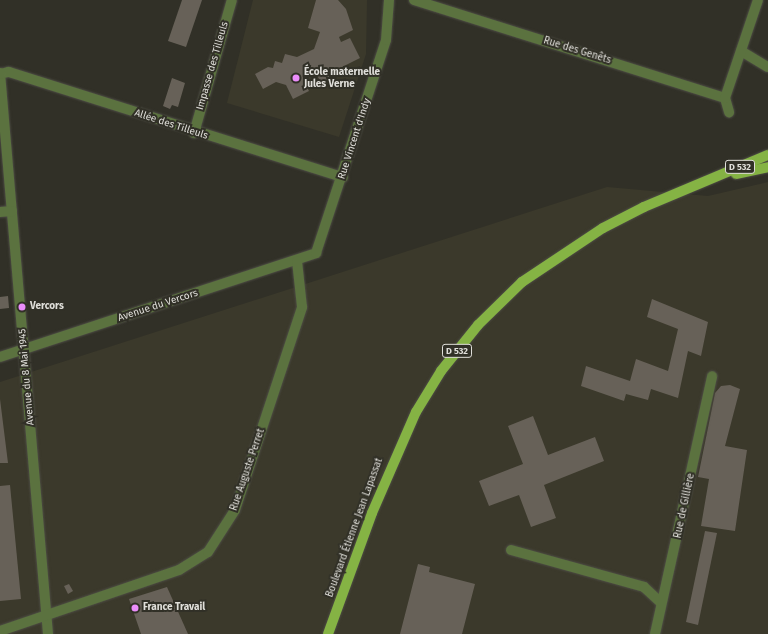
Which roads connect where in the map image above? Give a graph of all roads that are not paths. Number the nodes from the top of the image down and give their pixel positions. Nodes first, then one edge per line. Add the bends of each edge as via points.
1 (232, 0) edge
2 (389, 0) edge
3 (414, 0) edge
4 (758, 0) edge
5 (741, 51) junction
6 (768, 67) edge
7 (0, 73) edge
8 (725, 98) junction
9 (729, 112) dead end
10 (194, 133) junction
11 (768, 155) edge
12 (768, 167) edge
13 (343, 178) junction
14 (712, 179) junction
15 (12, 211) junction
16 (0, 212) edge
17 (316, 254) joint
18 (297, 261) junction
19 (24, 350) junction
20 (0, 358) edge
21 (712, 376) dead end
22 (511, 550) dead end
23 (661, 603) junction
24 (47, 616) junction
25 (0, 631) edge
26 (48, 634) edge
27 (328, 634) edge
28 (655, 634) edge

1 - 10 street, Impasse des Tilleuls
2 - 13 street, Rue Vincent d'Indy via 386,40
3 - 8 street, Rue des Genêts
4 - 5 street
5 - 6 street
5 - 8 street
7 - 10 street, Allée des Tilleuls via 9,72
7 - 15 street, Avenue du 8 Mai 1945
8 - 9 street
10 - 13 street, Allée des Tilleuls
11 - 14 main road, Boulevard Étienne Jean Lapassat / D 532
12 - 14 main road, Boulevard Étienne Jean Lapassat / D 532
13 - 17 street, Rue Vincent d'Indy
14 - 27 main road, Boulevard Étienne Jean Lapassat / D 532 via 644,207 562,253 522,282 478,325 416,412 372,513
15 - 16 street
15 - 19 street, Avenue du 8 Mai 1945
17 - 18 street, Avenue du Vercors
18 - 19 street, Avenue du Vercors
18 - 24 street, Rue Auguste Perret via 302,307 235,510 208,552 179,570
19 - 20 street, Avenue du Vercors
19 - 24 street, Avenue du 8 Mai 1945
21 - 23 street, Rue de Gillière via 670,576
22 - 23 street via 644,587
23 - 28 street, Rue de Gillière
24 - 25 street, Rue Auguste Perret
24 - 26 street, Avenue du 8 Mai 1945

